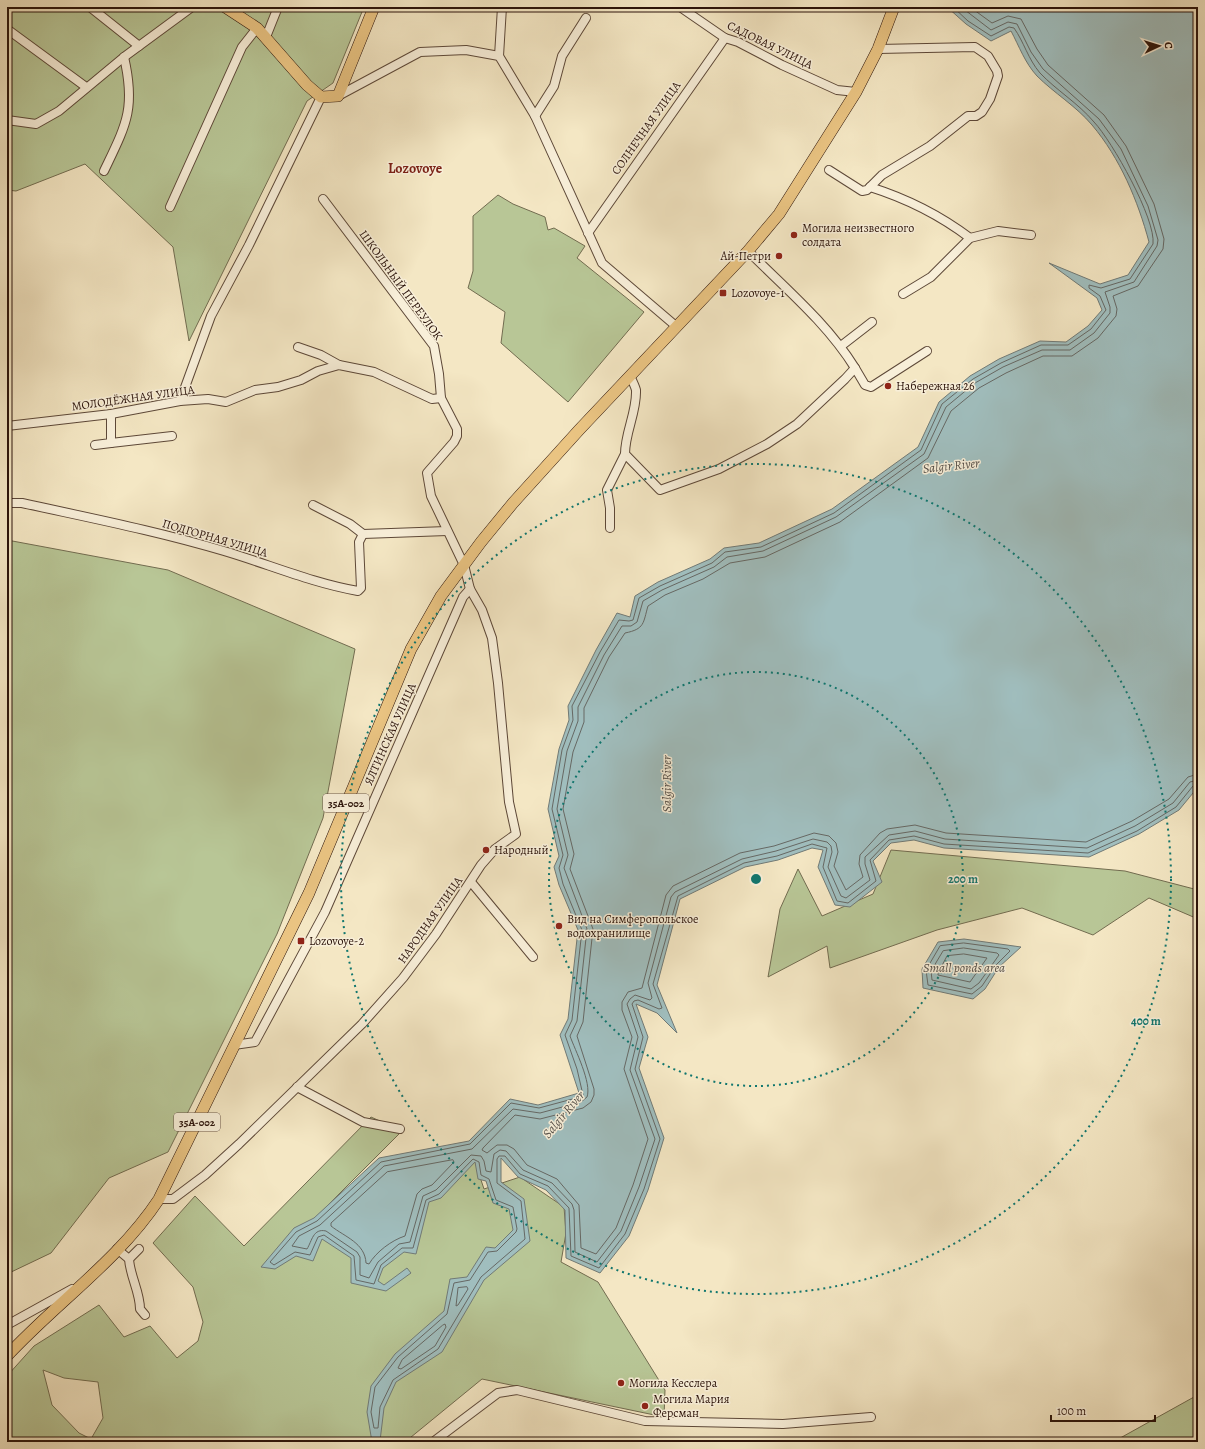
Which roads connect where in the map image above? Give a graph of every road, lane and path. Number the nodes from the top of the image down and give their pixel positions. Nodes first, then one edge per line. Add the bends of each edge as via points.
1 (90, 7) edge
2 (192, 7) edge
3 (225, 7) edge
4 (278, 7) edge
5 (374, 7) edge
6 (502, 7) edge
7 (680, 7) edge
8 (894, 7) edge
9 (586, 18) dead end
10 (257, 28) junction
11 (7, 29) edge
12 (266, 38) junction
13 (725, 38) junction
14 (139, 46) junction
15 (878, 49) junction
16 (499, 56) junction
17 (124, 57) junction
18 (86, 87) junction
19 (856, 92) junction
20 (321, 96) junction
21 (338, 96) junction
22 (535, 116) junction
23 (7, 120) edge
24 (829, 170) dead end
25 (104, 171) dead end
26 (870, 188) junction
27 (323, 199) dead end
28 (170, 207) dead end
29 (588, 233) junction
30 (1031, 235) dead end
31 (970, 238) junction
32 (748, 251) junction
33 (904, 294) dead end
34 (872, 322) dead end
35 (677, 327) junction
36 (841, 346) junction
37 (298, 347) dead end
38 (927, 351) dead end
39 (339, 365) junction
40 (855, 368) junction
41 (630, 376) junction
42 (441, 398) junction
43 (180, 401) junction
44 (111, 414) junction
45 (7, 426) edge
46 (172, 436) dead end
47 (457, 436) joint
48 (111, 443) junction
49 (95, 445) dead end
50 (625, 454) junction
51 (7, 503) edge
52 (313, 505) dead end
53 (610, 528) dead end
54 (447, 531) junction
55 (363, 534) junction
56 (464, 565) junction
57 (470, 589) junction
58 (471, 882) junction
59 (533, 957) dead end
60 (234, 1045) junction
61 (297, 1087) junction
62 (400, 1129) dead end
63 (159, 1199) junction
64 (117, 1249) junction
65 (139, 1249) dead end
66 (129, 1259) junction
67 (81, 1284) junction
68 (144, 1315) dead end
69 (10, 1324) edge
70 (7, 1331) edge
71 (7, 1356) edge
72 (871, 1416) dead end
73 (433, 1442) edge

1 - 14 street
2 - 14 street
3 - 10 main road
4 - 12 street
5 - 21 main road
6 - 16 street
7 - 13 street, САДОВАЯ УЛИЦА
8 - 15 main road, 35А-002
9 - 22 street via 562,56 554,86
10 - 12 main road
10 - 28 street via 242,47
11 - 18 street
12 - 20 main road via 307,85
13 - 19 street, САДОВАЯ УЛИЦА via 837,90
13 - 29 street, СОЛНЕЧНАЯ УЛИЦА
14 - 17 street
15 - 19 main road, 35А-002
15 - 26 street via 975,47 988,56 998,76 990,99 982,112 976,116 968,116 930,146 882,175
16 - 21 street via 466,50 420,52
16 - 22 street
17 - 18 street
17 - 25 street via 130,82 129,110 121,135
18 - 23 street via 59,112 36,124
19 - 32 main road, 35А-002 via 779,214
20 - 21 main road
20 - 43 street via 249,245 211,316
22 - 29 street
24 - 26 street via 862,191
26 - 31 street via 888,193 950,223
27 - 42 street, ШКОЛЬНЫЙ ПЕРЕУЛОК via 434,346
29 - 35 street via 602,263
30 - 31 street via 998,231
31 - 33 street via 931,277
32 - 35 main road, 35А-002
32 - 36 street
34 - 36 street
35 - 41 main road, 35А-002
36 - 40 street
37 - 39 street
38 - 40 street via 871,387 865,385
39 - 42 street, МОЛОДЁЖНАЯ УЛИЦА via 374,372 432,399
39 - 43 street, МОЛОДЁЖНАЯ УЛИЦА via 318,370 301,380 255,390 226,402 208,399
40 - 50 street via 797,424 767,444 718,468 660,490
41 - 50 street via 636,389 633,415 625,442
41 - 56 main road, 35А-002 via 513,503
42 - 47 street, ШКОЛЬНЫЙ ПЕРЕУЛОК via 457,429
43 - 44 street, МОЛОДЁЖНАЯ УЛИЦА
44 - 45 street, МОЛОДЁЖНАЯ УЛИЦА
44 - 48 street
46 - 48 street
47 - 54 street, НАРОДНАЯ УЛИЦА via 427,473 431,496
48 - 49 street
50 - 53 street via 607,490
51 - 55 street, ПОДГОРНАЯ УЛИЦА via 22,503 116,522 358,591 359,542
52 - 55 street via 350,524
54 - 55 street
54 - 56 street, НАРОДНАЯ УЛИЦА
56 - 57 street, НАРОДНАЯ УЛИЦА
56 - 60 main road, 35А-002 via 441,596 411,649 309,893
57 - 58 street, НАРОДНАЯ УЛИЦА via 482,610 492,638 509,802 516,834 495,849
57 - 60 street, ЯЛТИНСКАЯ УЛИЦА via 463,597 325,912 255,1042
58 - 59 street
58 - 61 street, НАРОДНАЯ УЛИЦА via 403,978 362,1024
60 - 63 main road, 35А-002
61 - 62 street via 363,1122
61 - 63 street, НАРОДНАЯ УЛИЦА via 205,1175 173,1199
63 - 64 main road, 35А-002
64 - 66 street
64 - 67 main road, 35А-002
65 - 66 street
66 - 68 street via 140,1309
67 - 69 street
67 - 71 main road, 35А-002
69 - 70 street
72 - 73 street via 784,1424 645,1421 517,1390 498,1393

